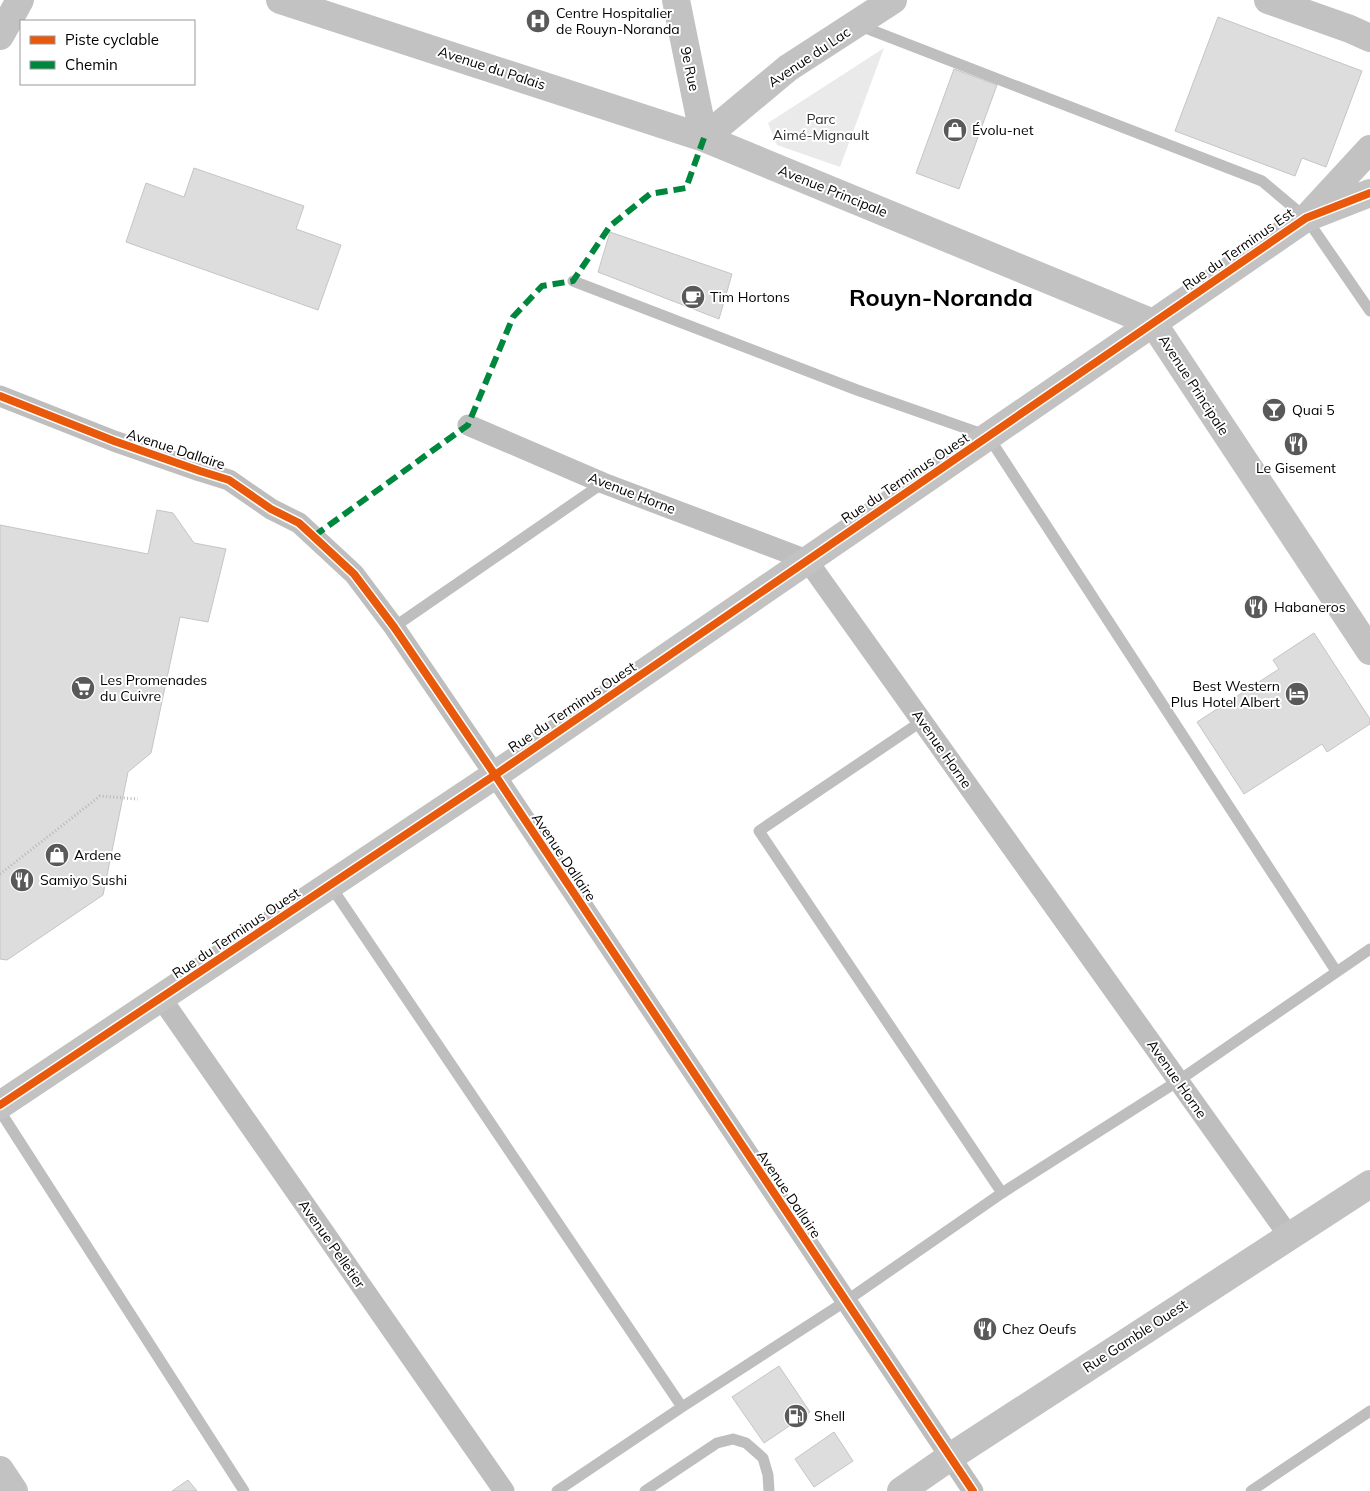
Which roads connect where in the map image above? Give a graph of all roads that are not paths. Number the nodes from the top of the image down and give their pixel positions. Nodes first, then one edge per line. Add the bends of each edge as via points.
1 (20, 0) edge
2 (280, 0) edge
3 (676, 0) edge
4 (893, 0) edge
5 (1268, 0) edge
6 (857, 25) junction
7 (1360, 34) edge
8 (0, 36) edge
9 (1370, 51) edge
10 (704, 138) junction
11 (1370, 150) edge
12 (1370, 193) edge
13 (1306, 218) junction
14 (573, 281) dead end
15 (1370, 311) edge
16 (1153, 323) junction
17 (0, 396) edge
18 (468, 425) dead end
19 (988, 436) junction
20 (603, 483) junction
21 (808, 560) junction
22 (394, 627) junction
23 (1370, 652) edge
24 (922, 721) junction
25 (494, 775) junction
26 (330, 885) junction
27 (1370, 949) edge
28 (1336, 971) junction
29 (161, 998) junction
30 (1178, 1081) junction
31 (0, 1105) edge
32 (0, 1111) edge
33 (1370, 1184) edge
34 (1002, 1193) junction
35 (1289, 1236) junction
36 (846, 1300) junction
37 (682, 1407) junction
38 (1370, 1411) edge
39 (950, 1457) junction
40 (0, 1470) edge
41 (14, 1491) edge
42 (244, 1491) edge
43 (504, 1491) edge
44 (557, 1491) edge
45 (645, 1491) edge
46 (768, 1491) edge
47 (901, 1491) edge
48 (973, 1491) edge
49 (1251, 1491) edge

1 - 8 street
2 - 10 street, Avenue du Palais
3 - 10 street, 9e Rue
4 - 6 street, Avenue du Lac
5 - 7 street
6 - 10 street, Avenue du Lac via 788,68
6 - 13 lane via 1262,181
7 - 9 street
10 - 16 street, Avenue Principale
11 - 13 street
12 - 13 street, Rue du Terminus Est
13 - 15 lane
13 - 16 street, Rue du Terminus Est
14 - 19 lane via 857,390
16 - 19 street, Rue du Terminus Ouest
16 - 23 street, Avenue Principale
17 - 22 street, Avenue Dallaire via 114,441 229,480 271,509 299,523 354,574
18 - 20 street, Avenue Horne
19 - 21 street, Rue du Terminus Ouest
19 - 28 lane
20 - 21 street, Avenue Horne
20 - 22 lane
21 - 24 street, Avenue Horne
21 - 25 street, Rue du Terminus Ouest
22 - 25 street, Avenue Dallaire
24 - 30 street, Avenue Horne
24 - 34 lane via 758,831
25 - 26 street, Rue du Terminus Ouest
25 - 36 street, Avenue Dallaire
26 - 29 street, Rue du Terminus Ouest
26 - 37 lane
27 - 28 lane
28 - 30 lane
29 - 31 street, Rue du Terminus Ouest
29 - 43 street, Avenue Pelletier
30 - 34 lane
30 - 35 street, Avenue Horne
32 - 42 lane
33 - 35 street, Rue Gamble Ouest
34 - 36 lane
35 - 39 street, Rue Gamble Ouest
36 - 37 lane
36 - 39 street, Avenue Dallaire
37 - 44 lane
38 - 49 lane
39 - 47 street, Rue Gamble Ouest
39 - 48 street, Avenue Dallaire
40 - 41 street
45 - 46 lane via 717,1443 733,1439 746,1443 763,1458

